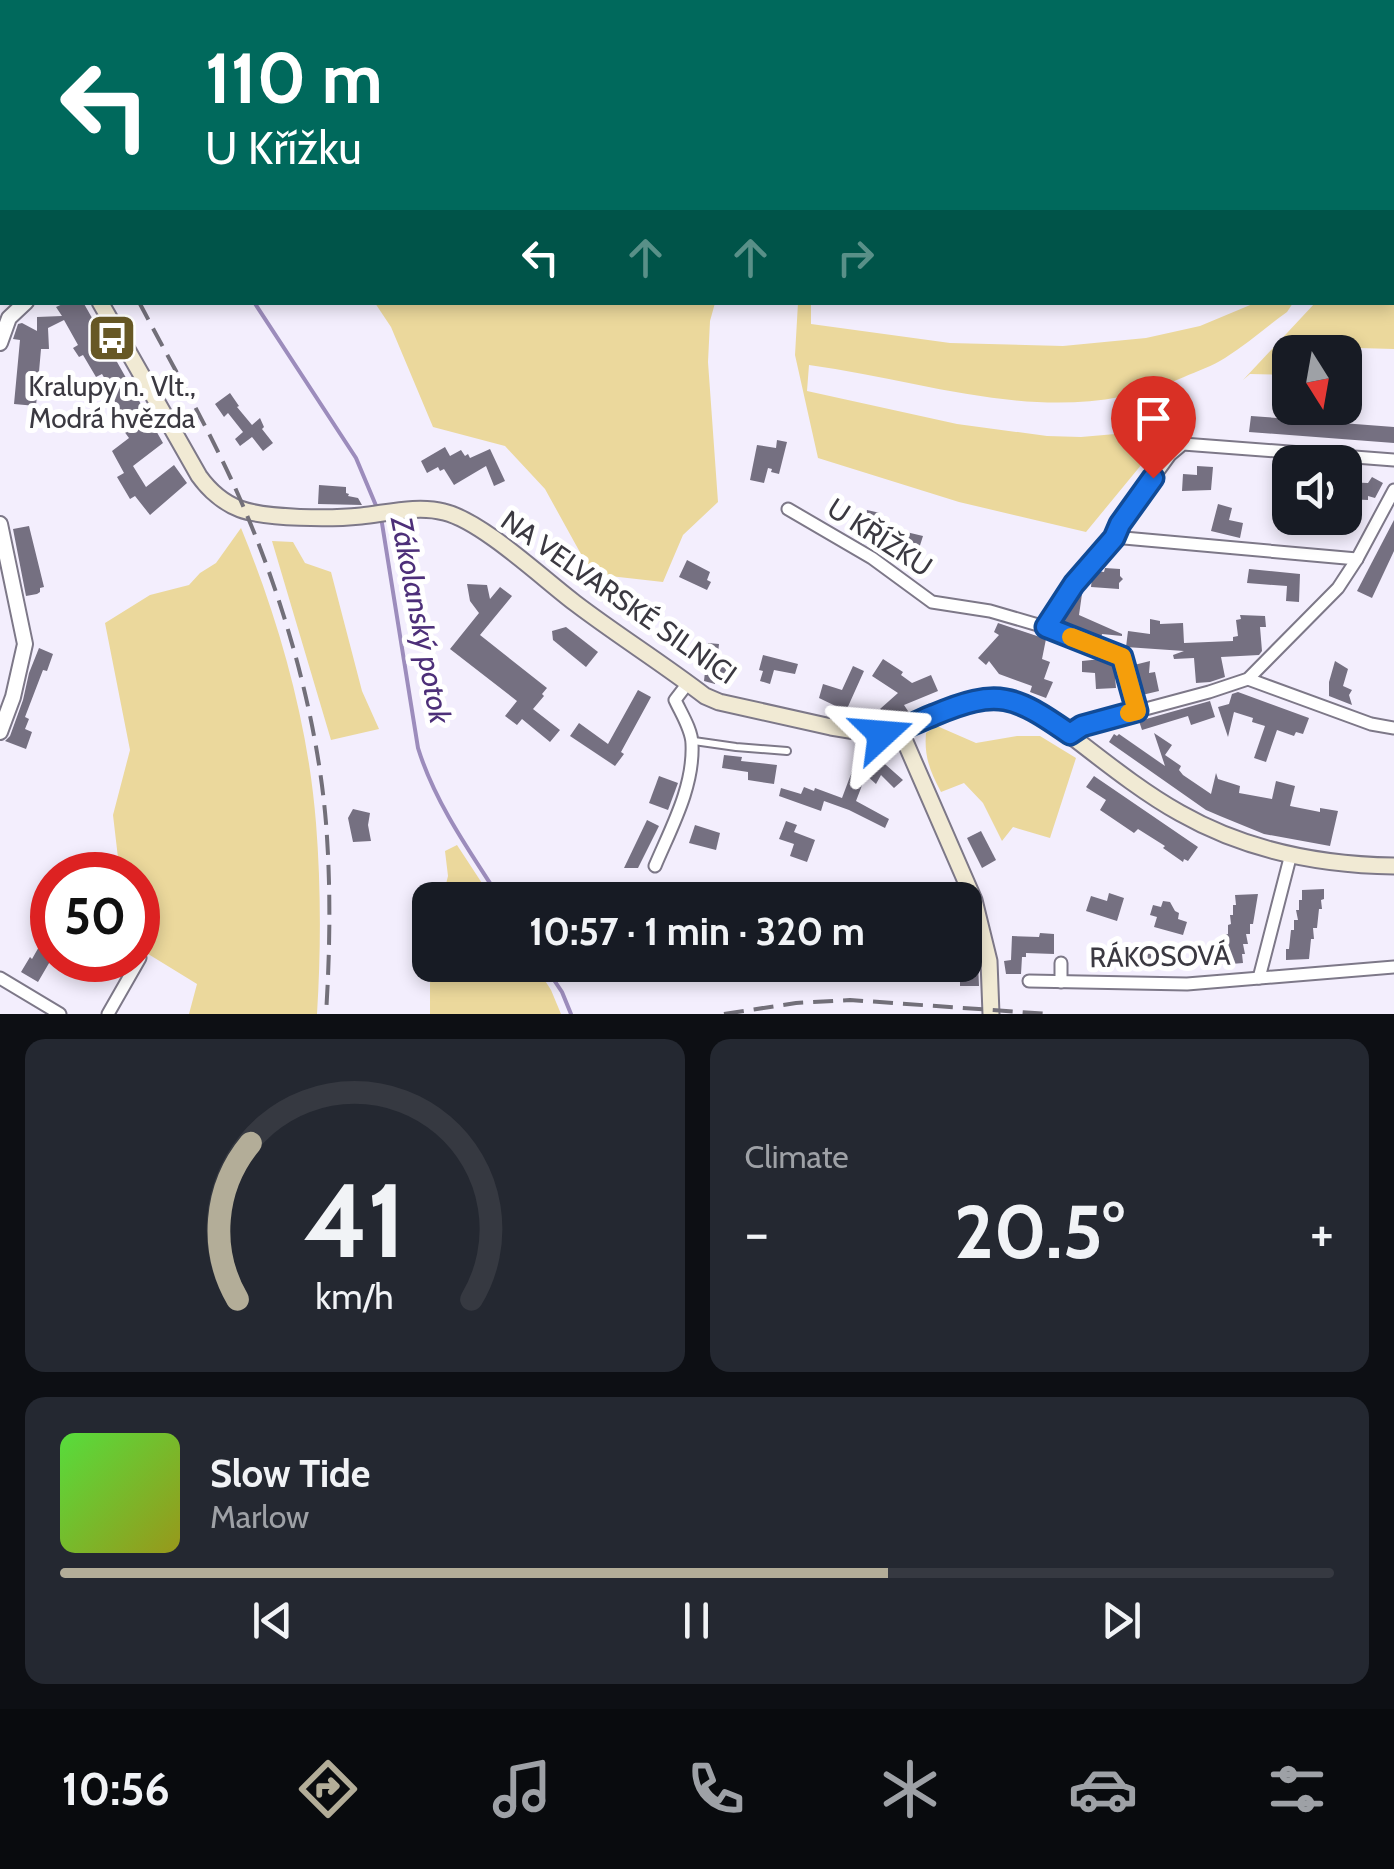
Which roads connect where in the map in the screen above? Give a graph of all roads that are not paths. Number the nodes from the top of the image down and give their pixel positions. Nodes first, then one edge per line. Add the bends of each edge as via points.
1 (22, 305) edge
2 (102, 305) edge
3 (2, 321) edge
4 (0, 343) edge
5 (1394, 460) edge
6 (1394, 490) edge
7 (788, 509) dead end
8 (0, 524) edge
9 (1114, 538) junction
10 (1356, 559) junction
11 (1046, 627) junction
12 (1248, 678) junction
13 (688, 683) junction
14 (1137, 711) junction
15 (1394, 728) edge
16 (900, 730) junction
17 (0, 732) edge
18 (1070, 734) junction
19 (692, 741) junction
20 (787, 750) dead end
21 (1290, 854) junction
22 (655, 866) dead end
23 (1394, 866) edge
24 (1061, 963) dead end
25 (1394, 967) edge
26 (0, 978) edge
27 (1258, 978) junction
28 (1028, 981) dead end
29 (126, 982) edge
30 (1061, 982) junction
31 (60, 1014) edge
32 (108, 1014) edge
33 (991, 1014) edge

1 - 3 street
2 - 13 main road, NA VELVARSKÉ SILNICI via 208,489 238,509 333,518 442,511 462,518
3 - 4 street
5 - 9 street via 1183,444
6 - 10 street
7 - 11 street, U KŘÍŽKU via 932,602
8 - 17 street via 25,644
9 - 10 street
9 - 11 street
10 - 12 street via 1338,588
11 - 14 street, U KŘÍŽKU via 1122,657
12 - 14 street
12 - 15 street
13 - 16 main road, NA VELVARSKÉ SILNICI via 729,706 865,733
13 - 19 street via 675,700
14 - 18 street
16 - 18 main road, NA VELVARSKÉ SILNICI via 981,698 997,698 1042,714
16 - 33 main road via 974,900 989,962
18 - 21 main road, NA VELVARSKÉ SILNICI via 1178,812 1249,844
19 - 20 lane
19 - 22 street via 689,778
21 - 23 main road, NA VELVARSKÉ SILNICI
21 - 27 street, RÁKOSOVÁ
24 - 30 street, RÁKOSOVÁ
25 - 27 street, RÁKOSOVÁ
26 - 31 street
27 - 30 street, RÁKOSOVÁ
28 - 30 street, RÁKOSOVÁ
29 - 32 street

